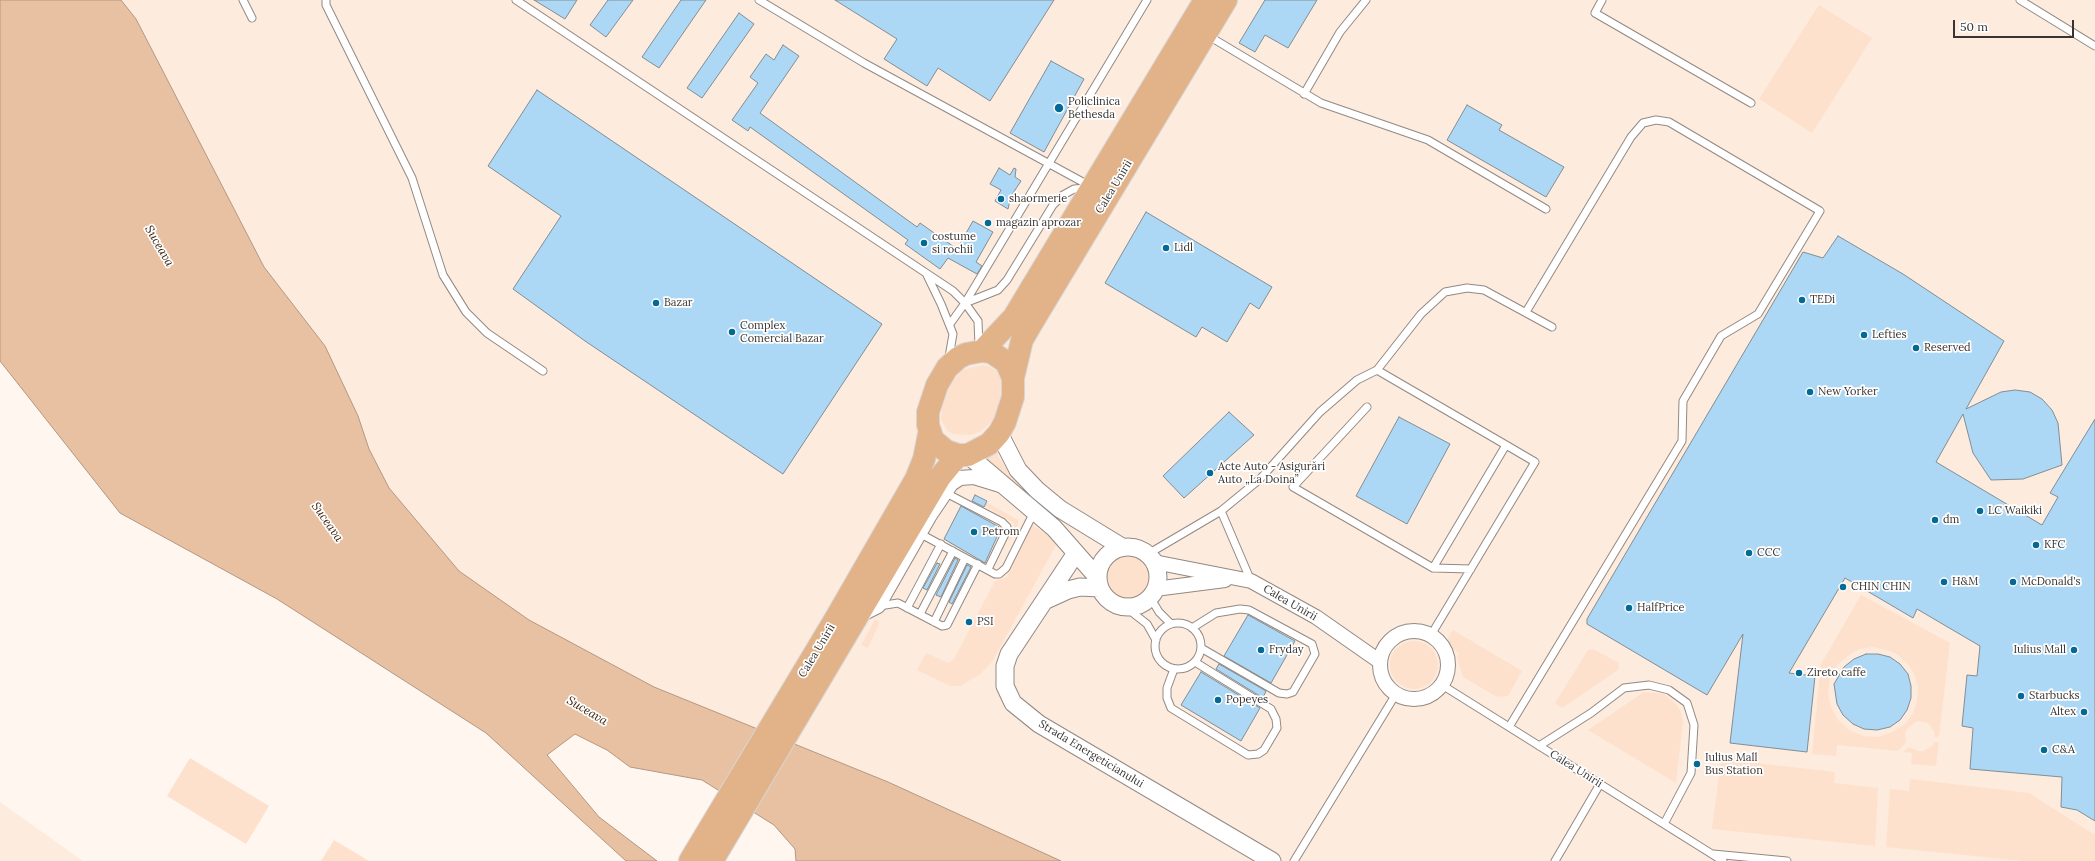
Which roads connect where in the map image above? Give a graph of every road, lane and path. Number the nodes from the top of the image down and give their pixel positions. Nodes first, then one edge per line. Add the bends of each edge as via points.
1 (243, 0) edge
2 (326, 0) edge
3 (516, 0) edge
4 (759, 0) edge
5 (1147, 0) edge
6 (1205, 0) edge
7 (1226, 0) edge
8 (1366, 0) edge
9 (1602, 0) edge
10 (2020, 0) edge
11 (770, 3) edge
12 (252, 18) dead end
13 (1206, 34) junction
14 (2095, 46) edge
15 (1304, 94) junction
16 (1751, 103) dead end
17 (1049, 164) junction
18 (1092, 187) junction
19 (1546, 209) dead end
20 (925, 272) junction
21 (965, 303) junction
22 (1526, 312) junction
23 (950, 324) junction
24 (1552, 327) dead end
25 (980, 351) junction
26 (947, 368) junction
27 (543, 370) dead end
28 (1377, 370) junction
29 (1013, 378) junction
30 (1367, 407) dead end
31 (999, 433) junction
32 (929, 434) junction
33 (1506, 445) junction
34 (963, 455) junction
35 (1001, 485) junction
36 (944, 492) junction
37 (1221, 511) junction
38 (1034, 512) junction
39 (920, 533) junction
40 (941, 544) junction
41 (1122, 547) junction
42 (953, 551) junction
43 (1076, 553) junction
44 (965, 558) junction
45 (1151, 558) junction
46 (978, 564) junction
47 (1434, 568) junction
48 (1471, 569) junction
49 (988, 570) junction
50 (1244, 580) junction
51 (1099, 583) junction
52 (1153, 593) junction
53 (1046, 600) junction
54 (878, 606) junction
55 (1124, 606) junction
56 (908, 608) junction
57 (920, 614) junction
58 (849, 620) junction
59 (934, 622) junction
60 (1171, 624) junction
61 (1192, 628) junction
62 (1432, 635) junction
63 (1156, 640) junction
64 (1201, 648) junction
65 (1379, 661) junction
66 (1195, 662) junction
67 (1174, 668) junction
68 (1442, 685) junction
69 (1396, 694) junction
70 (1509, 727) junction
71 (1539, 746) junction
72 (1600, 784) junction
73 (1664, 824) junction
74 (1711, 853) junction
75 (690, 861) edge
76 (712, 861) edge
77 (1272, 861) edge
78 (1294, 861) edge
79 (1555, 861) edge
80 (1723, 861) edge
81 (1787, 861) edge

1 - 12 lane
2 - 27 lane via 326,5 412,178 443,275 466,312 487,333
3 - 20 lane
4 - 11 lane
5 - 17 lane
6 - 18 main road, Calea Unirii
7 - 13 main road, Calea Unirii
8 - 15 lane via 1340,32
9 - 16 lane via 1595,14
10 - 14 lane
11 - 17 lane via 864,63
13 - 15 lane
13 - 29 main road, Calea Unirii via 1022,340
15 - 19 lane via 1321,103 1428,140
17 - 18 lane
17 - 21 lane
18 - 21 lane via 1074,189 1063,195 1053,205 1007,280 998,290
18 - 25 main road, Calea Unirii via 1014,317
20 - 21 lane via 953,291
20 - 23 lane
21 - 23 lane
21 - 25 lane via 978,321
22 - 24 lane
22 - 28 lane via 1484,290 1467,288 1445,292 1421,314
22 - 70 lane via 1631,137 1643,123 1656,120 1669,122 1820,211 1758,314 1721,336 1683,401 1682,441
23 - 26 lane via 953,334
25 - 26 main road via 958,358
25 - 29 main road via 999,356 1010,369
26 - 32 main road via 931,399 928,412
28 - 33 lane
28 - 37 lane via 1357,380 1320,412 1260,479
29 - 31 main road via 1013,397
30 - 47 lane via 1294,487
31 - 34 main road via 989,444
31 - 41 street via 1018,470 1036,490 1060,509
32 - 34 main road via 937,445
32 - 58 main road, Calea Unirii via 924,459 916,479
33 - 47 lane
33 - 48 lane via 1535,462
34 - 35 street
34 - 58 main road, Calea Unirii via 940,477
35 - 36 street via 966,477 951,484
35 - 38 street
36 - 39 street
36 - 49 lane via 1007,527
37 - 45 lane
37 - 50 lane
38 - 43 street via 1054,528
38 - 49 lane via 1006,568 999,574
39 - 40 lane
39 - 54 street
40 - 42 lane
40 - 56 lane
41 - 45 street via 1131,547
41 - 51 street via 1105,558 1099,569
42 - 44 lane
42 - 57 lane
43 - 51 street
43 - 53 street, Strada Energeticianului
44 - 46 lane
44 - 59 lane
45 - 50 street, Calea Unirii
45 - 52 street via 1157,570 1158,580
46 - 49 lane
46 - 59 lane via 949,622 942,626
47 - 48 lane
48 - 62 lane
50 - 52 street
50 - 65 street, Calea Unirii via 1312,614
51 - 53 street via 1068,590
51 - 55 street via 1110,600
52 - 55 street via 1142,603
52 - 60 lane via 1159,612
53 - 77 street, Strada Energeticianului via 1009,654 1005,666 1005,686 1013,703 1039,724
54 - 56 lane via 898,603
54 - 58 street
55 - 63 lane via 1147,624
56 - 57 lane
57 - 59 lane
58 - 75 main road, Calea Unirii
58 - 76 main road, Calea Unirii
60 - 61 lane via 1186,624
60 - 63 lane via 1159,633
61 - 64 lane
61 - 64 lane via 1216,613 1249,610 1312,644 1315,654 1293,692 1287,694 1279,692
62 - 65 street via 1409,630 1398,634 1389,640 1382,650
62 - 68 street via 1446,653 1447,675
63 - 67 lane via 1157,655 1161,661
64 - 66 lane
65 - 69 street via 1383,680
66 - 67 lane via 1189,666
66 - 67 lane via 1271,709 1277,728 1264,750 1258,754 1248,755 1171,708 1167,688
68 - 69 street via 1421,698 1412,699
68 - 70 lane, Calea Unirii
69 - 78 lane
70 - 71 lane, Calea Unirii
71 - 72 lane, Calea Unirii
71 - 73 lane via 1591,713 1624,688 1649,685 1669,690 1687,703 1694,725 1691,773
72 - 73 lane, Calea Unirii
72 - 79 lane
73 - 74 lane, Calea Unirii
74 - 80 lane, Calea Unirii
74 - 81 lane

